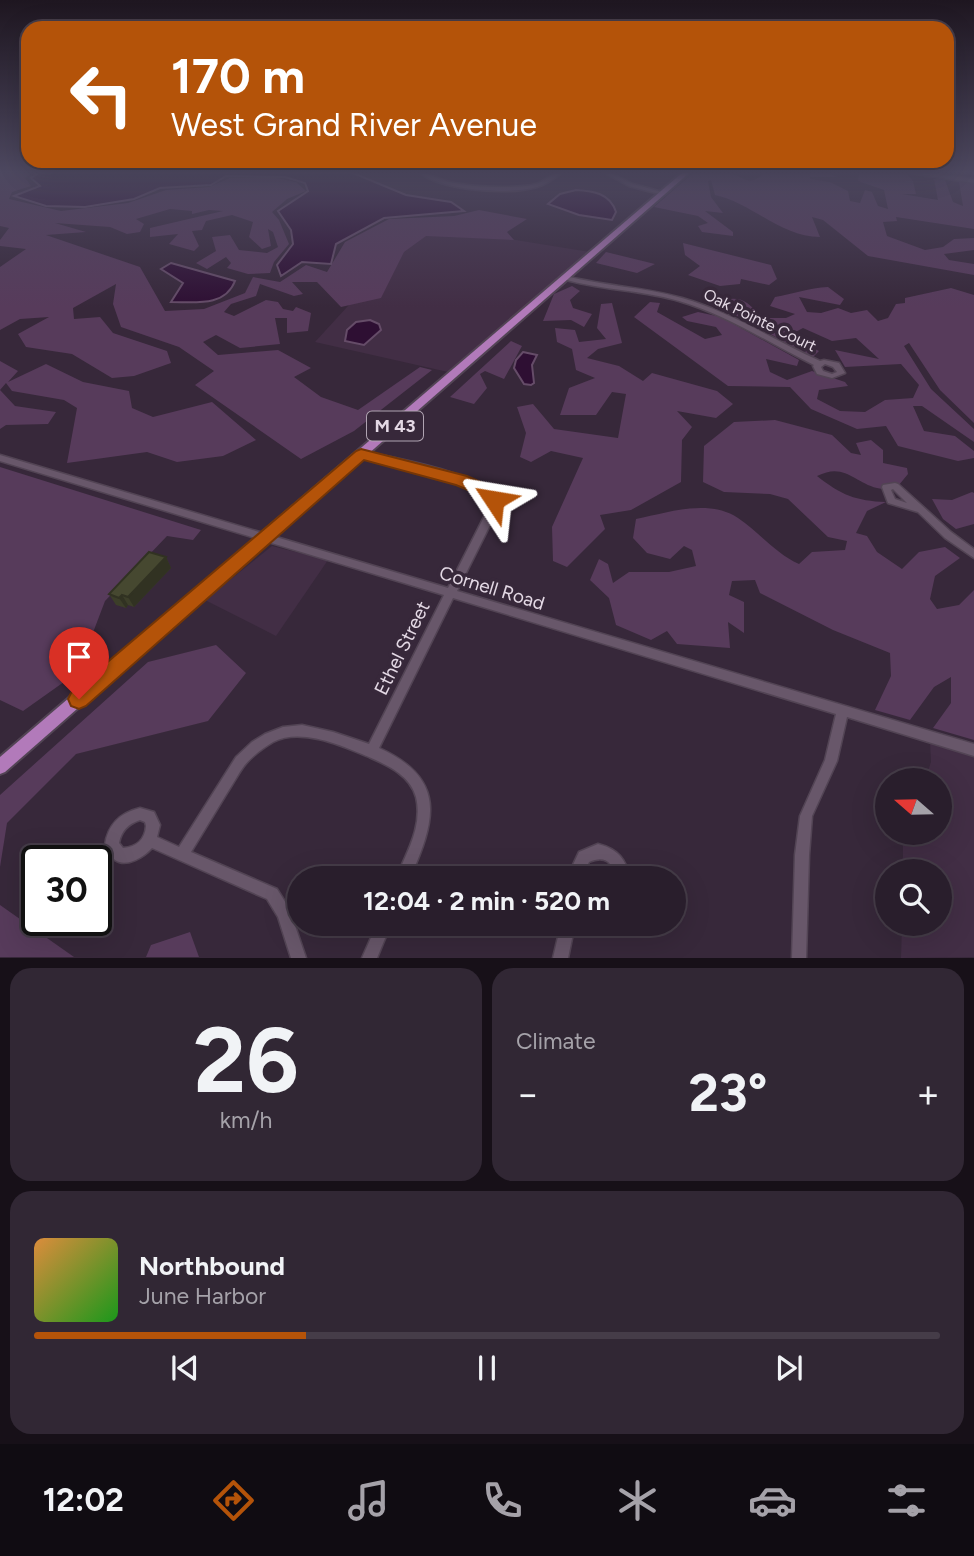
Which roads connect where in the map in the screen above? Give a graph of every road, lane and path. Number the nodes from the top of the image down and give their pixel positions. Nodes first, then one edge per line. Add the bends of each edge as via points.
1 (635, 218) edge
2 (565, 278) junction
3 (818, 364) dead end
4 (361, 454) junction
5 (0, 458) edge
6 (918, 509) dead end
7 (267, 536) junction
8 (974, 554) edge
9 (449, 593) junction
10 (843, 710) junction
11 (974, 750) edge
12 (371, 752) junction
13 (0, 768) edge
14 (150, 841) dead end
15 (182, 854) junction
16 (408, 866) edge
17 (580, 866) edge
18 (619, 866) edge
19 (379, 936) edge
20 (565, 936) edge
21 (299, 957) edge
22 (369, 957) edge
23 (560, 957) edge
24 (799, 957) edge

1 - 2 main road, M 43
2 - 3 street, Oak Pointe Court via 697,304
2 - 4 main road, M 43
4 - 7 main road, M 43
4 - 9 street, Ethel Street via 461,480 493,496 490,515
5 - 7 street, Cornell Road
6 - 8 street
7 - 9 street, Cornell Road
7 - 13 main road, M 43
9 - 10 street, Cornell Road
9 - 12 street, Ethel Street
10 - 11 street, Cornell Road
10 - 24 street via 831,761 806,816
12 - 15 street via 300,730 261,743 240,761
12 - 16 street via 405,769 422,796 422,829
14 - 15 street
15 - 21 street via 272,894 281,906
17 - 18 street via 584,857 598,851 614,857
19 - 22 street
20 - 23 street

